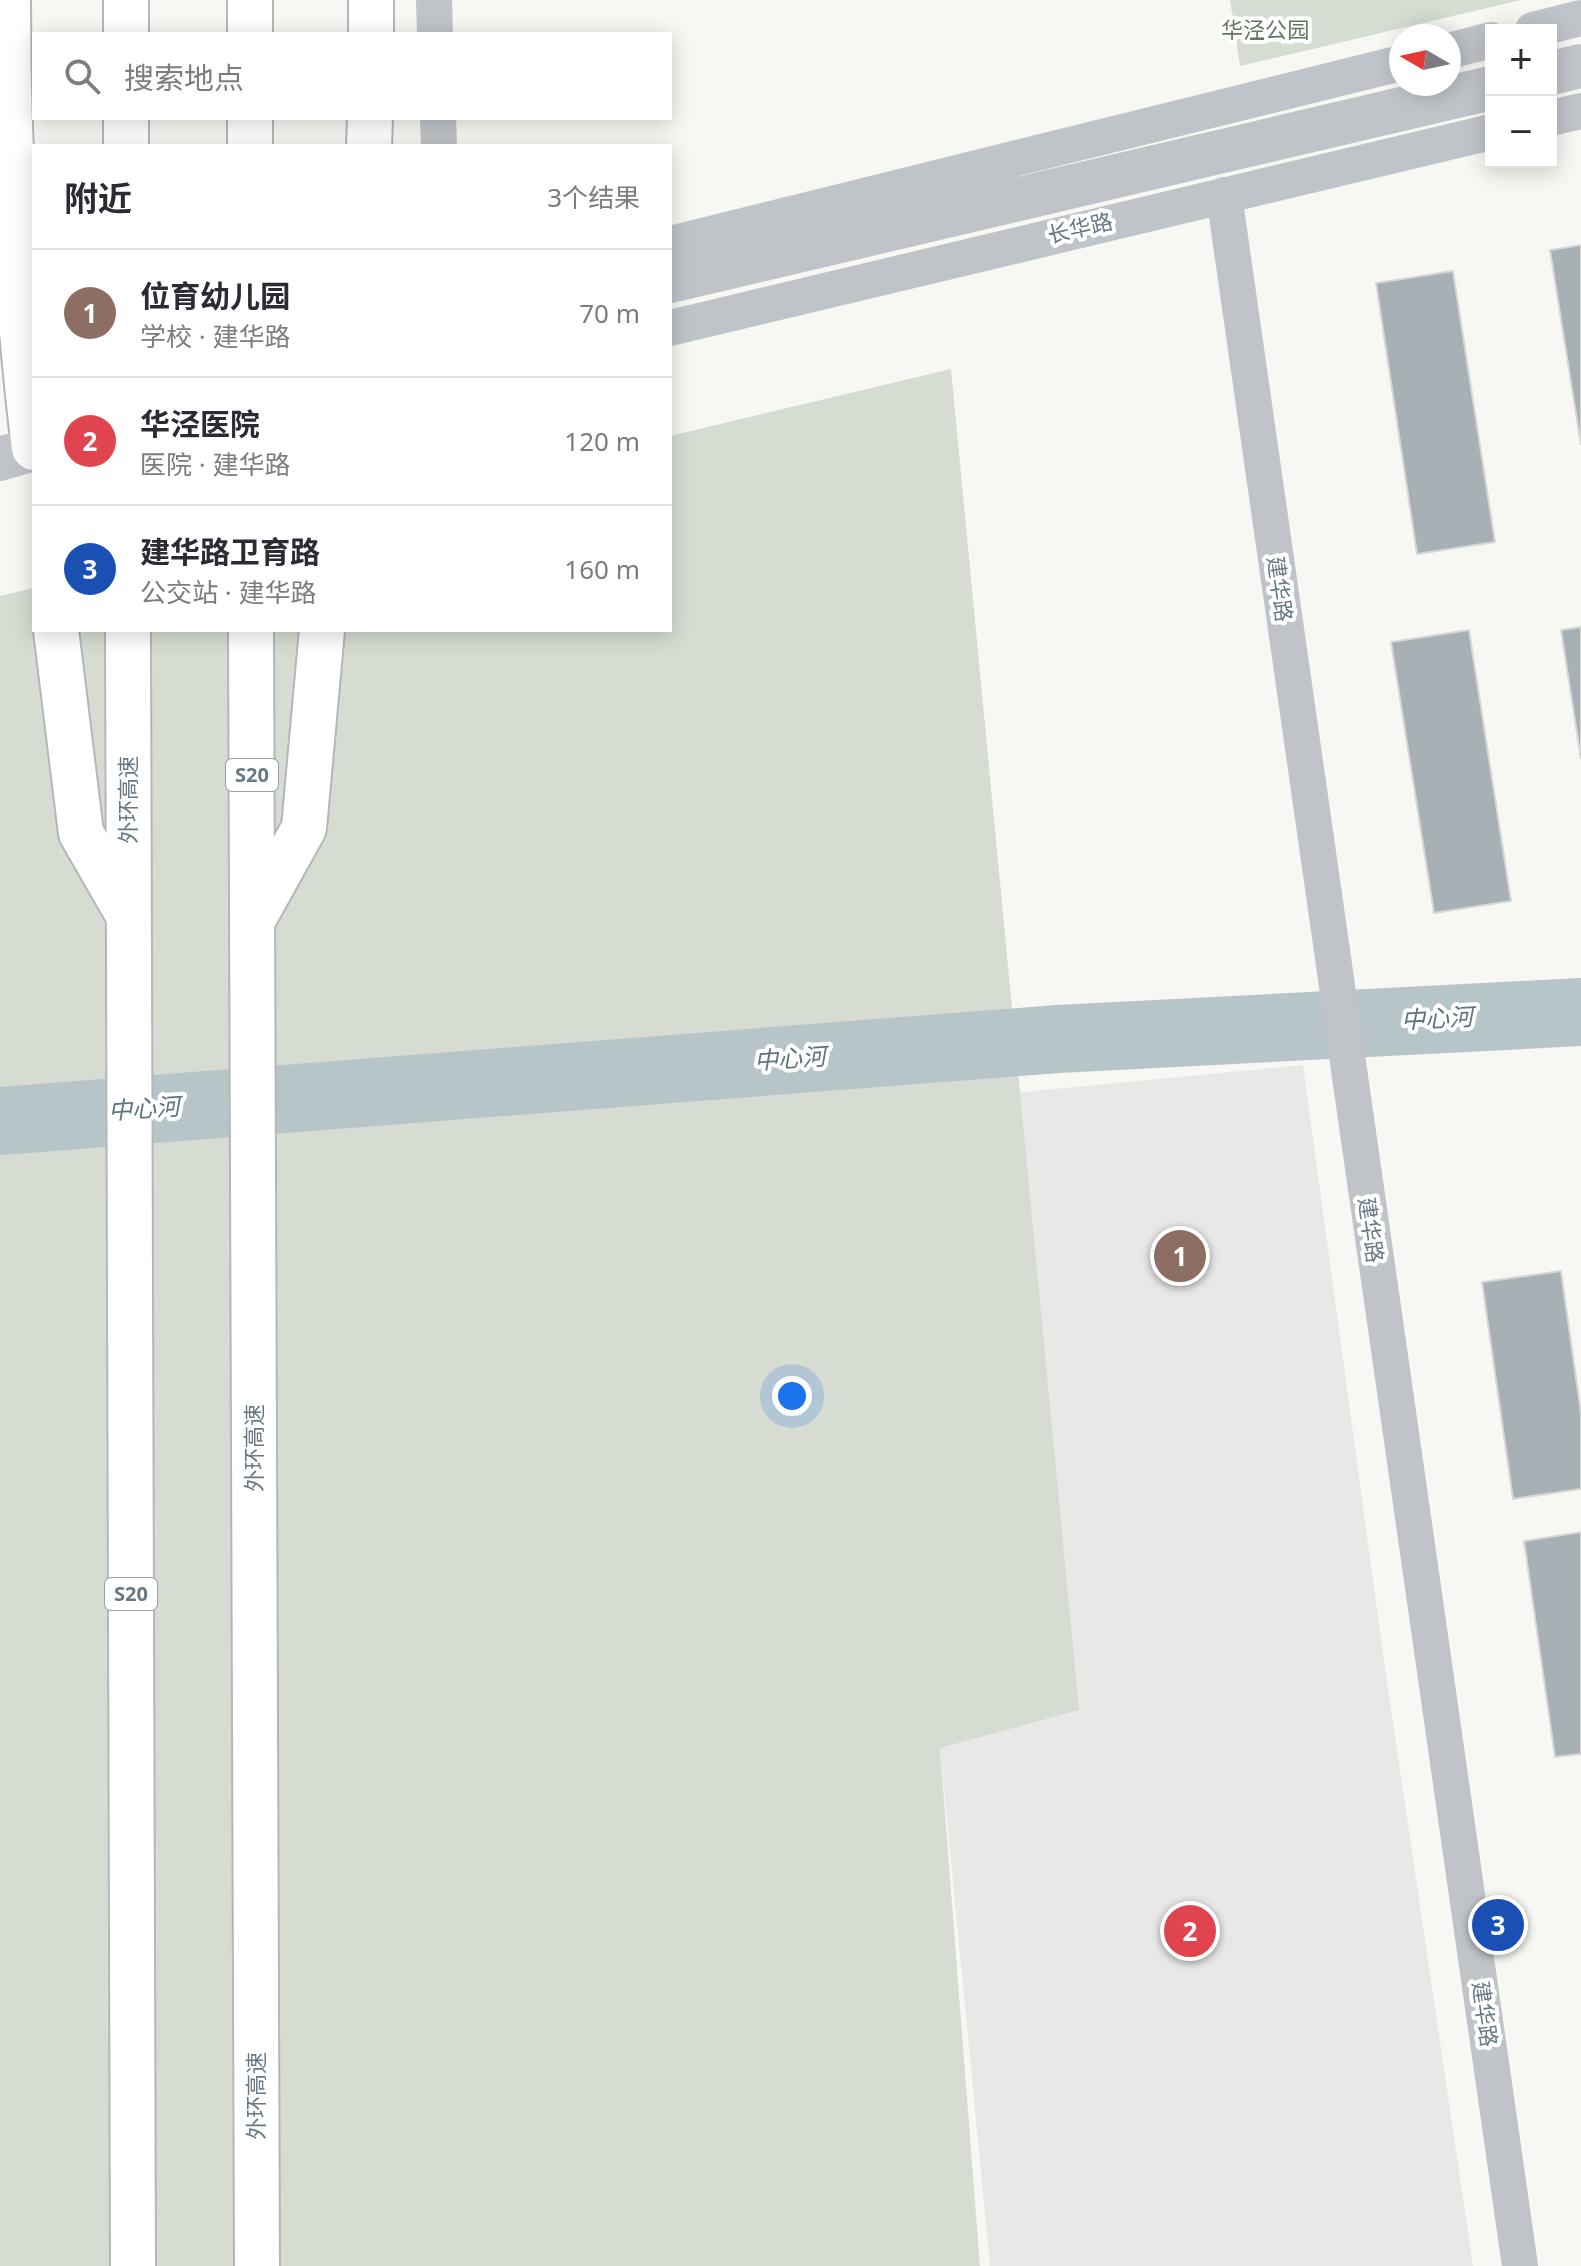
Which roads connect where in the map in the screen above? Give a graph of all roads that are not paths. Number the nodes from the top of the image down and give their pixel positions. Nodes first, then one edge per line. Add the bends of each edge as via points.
1 (8, 0) edge
2 (126, 0) edge
3 (250, 0) edge
4 (371, 0) edge
5 (434, 0) edge
6 (1581, 18) edge
7 (1557, 24) edge
8 (126, 32) edge
9 (250, 32) edge
10 (371, 32) edge
11 (435, 32) edge
12 (1485, 42) edge
13 (1461, 48) edge
14 (1389, 66) edge
15 (1581, 66) edge
16 (1557, 72) edge
17 (1485, 89) edge
18 (1581, 111) edge
19 (1557, 117) edge
20 (126, 120) edge
21 (250, 120) edge
22 (370, 120) edge
23 (438, 120) edge
24 (1485, 133) edge
25 (126, 144) edge
26 (250, 144) edge
27 (369, 144) edge
28 (439, 144) edge
29 (1224, 195) junction
30 (672, 244) edge
31 (672, 281) edge
32 (672, 328) edge
33 (32, 429) edge
34 (32, 450) edge
35 (0, 459) edge
36 (56, 632) edge
37 (128, 632) edge
38 (251, 632) edge
39 (322, 632) edge
40 (128, 915) junction
41 (252, 920) junction
42 (133, 2266) edge
43 (257, 2266) edge
44 (1520, 2266) edge

1 - 33 highway via 13,234
2 - 8 highway
3 - 9 highway
4 - 10 highway
5 - 11 street
6 - 7 street
12 - 13 street
14 - 30 street
15 - 16 street
17 - 31 street, 长华路
18 - 19 street
20 - 25 highway
21 - 26 highway
22 - 27 highway
23 - 28 street
24 - 29 street, 长华路
29 - 32 street, 长华路
29 - 44 street, 建华路
34 - 35 street
36 - 40 highway via 81,833
37 - 40 highway, 外环高速 / S20
38 - 41 highway, 外环高速 / S20
39 - 41 highway via 304,828
40 - 42 highway, 外环高速 / S20
41 - 43 highway, 外环高速 / S20

